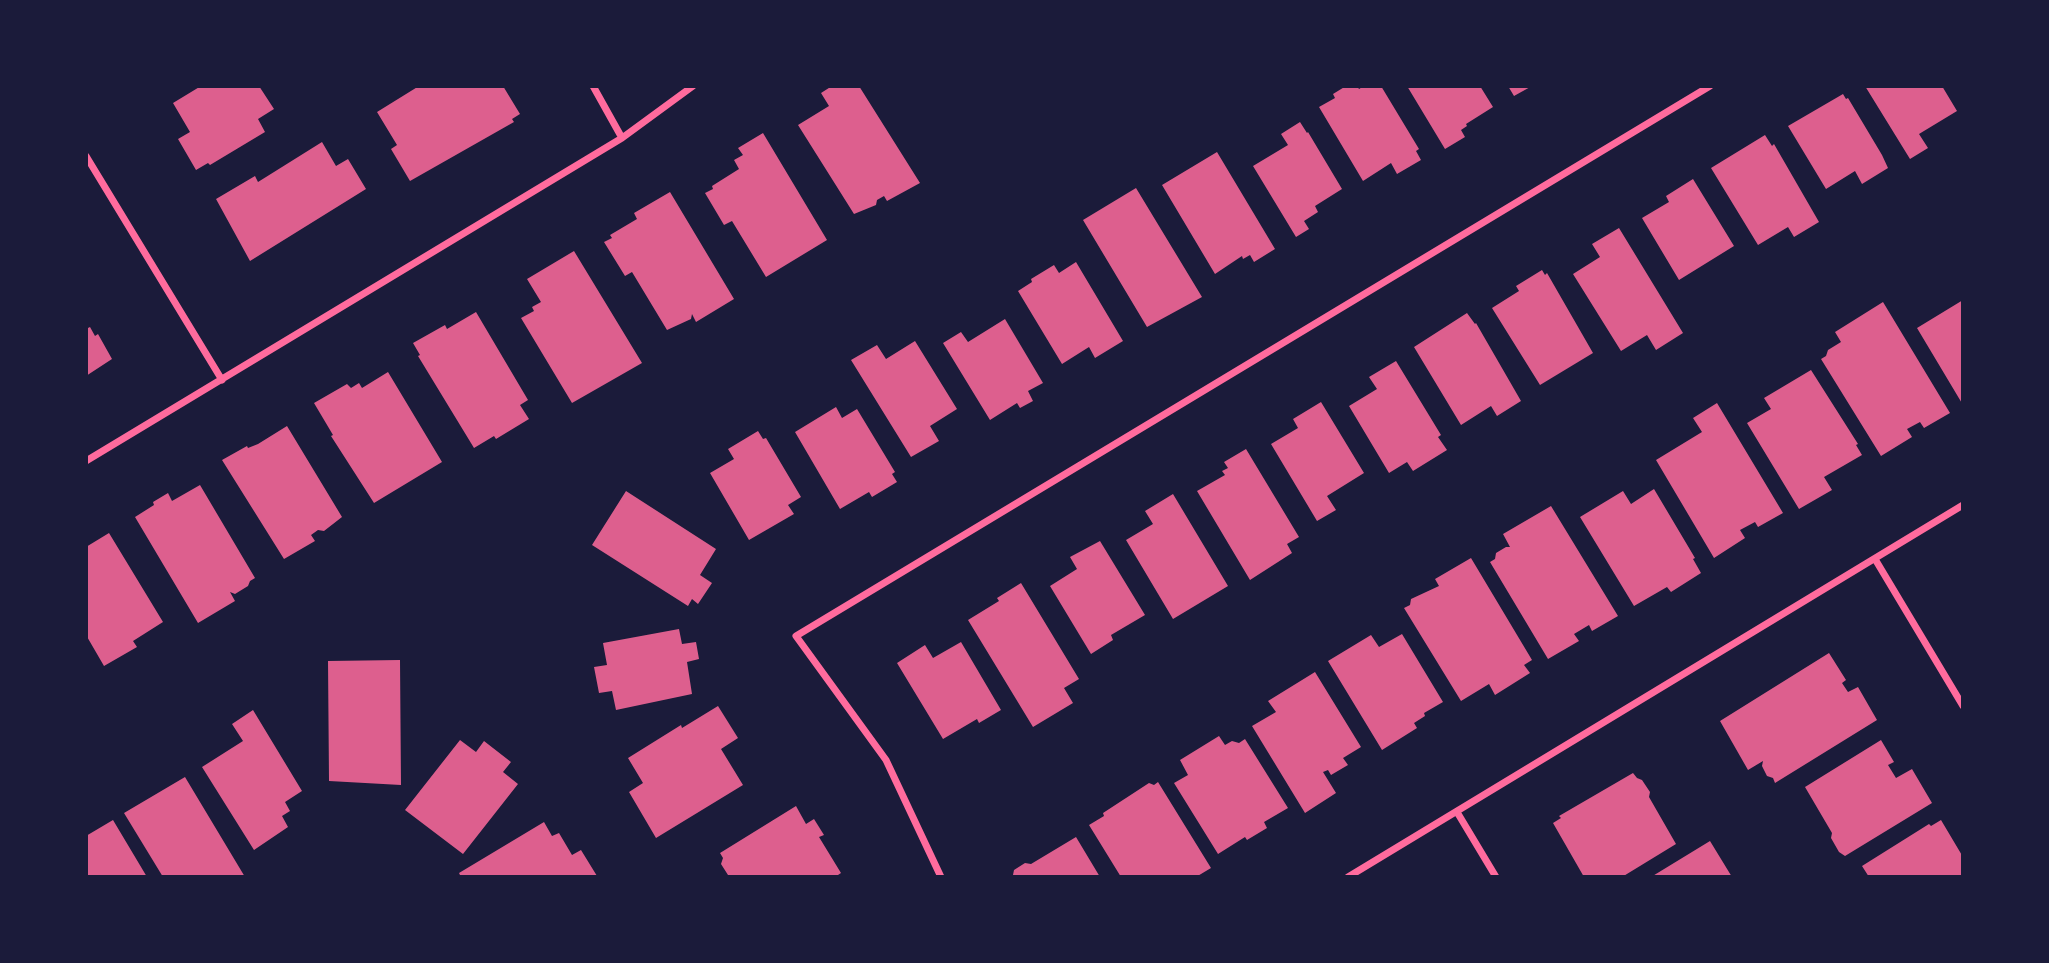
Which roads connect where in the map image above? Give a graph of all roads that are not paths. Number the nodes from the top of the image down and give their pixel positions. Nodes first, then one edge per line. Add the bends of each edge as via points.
1 (593, 86) edge
2 (692, 86) edge
3 (1710, 86) edge
4 (622, 138) junction
5 (86, 156) edge
6 (222, 380) junction
7 (86, 461) edge
8 (1963, 505) edge
9 (1875, 559) junction
10 (1963, 706) edge
11 (1457, 812) junction
12 (941, 877) edge
13 (1348, 877) edge
14 (1496, 877) edge

1 - 4 street
2 - 4 street
3 - 12 street via 796,636 886,760
4 - 6 street
5 - 6 street
6 - 7 street
8 - 9 street
9 - 10 street
9 - 11 street
11 - 13 street
11 - 14 street

